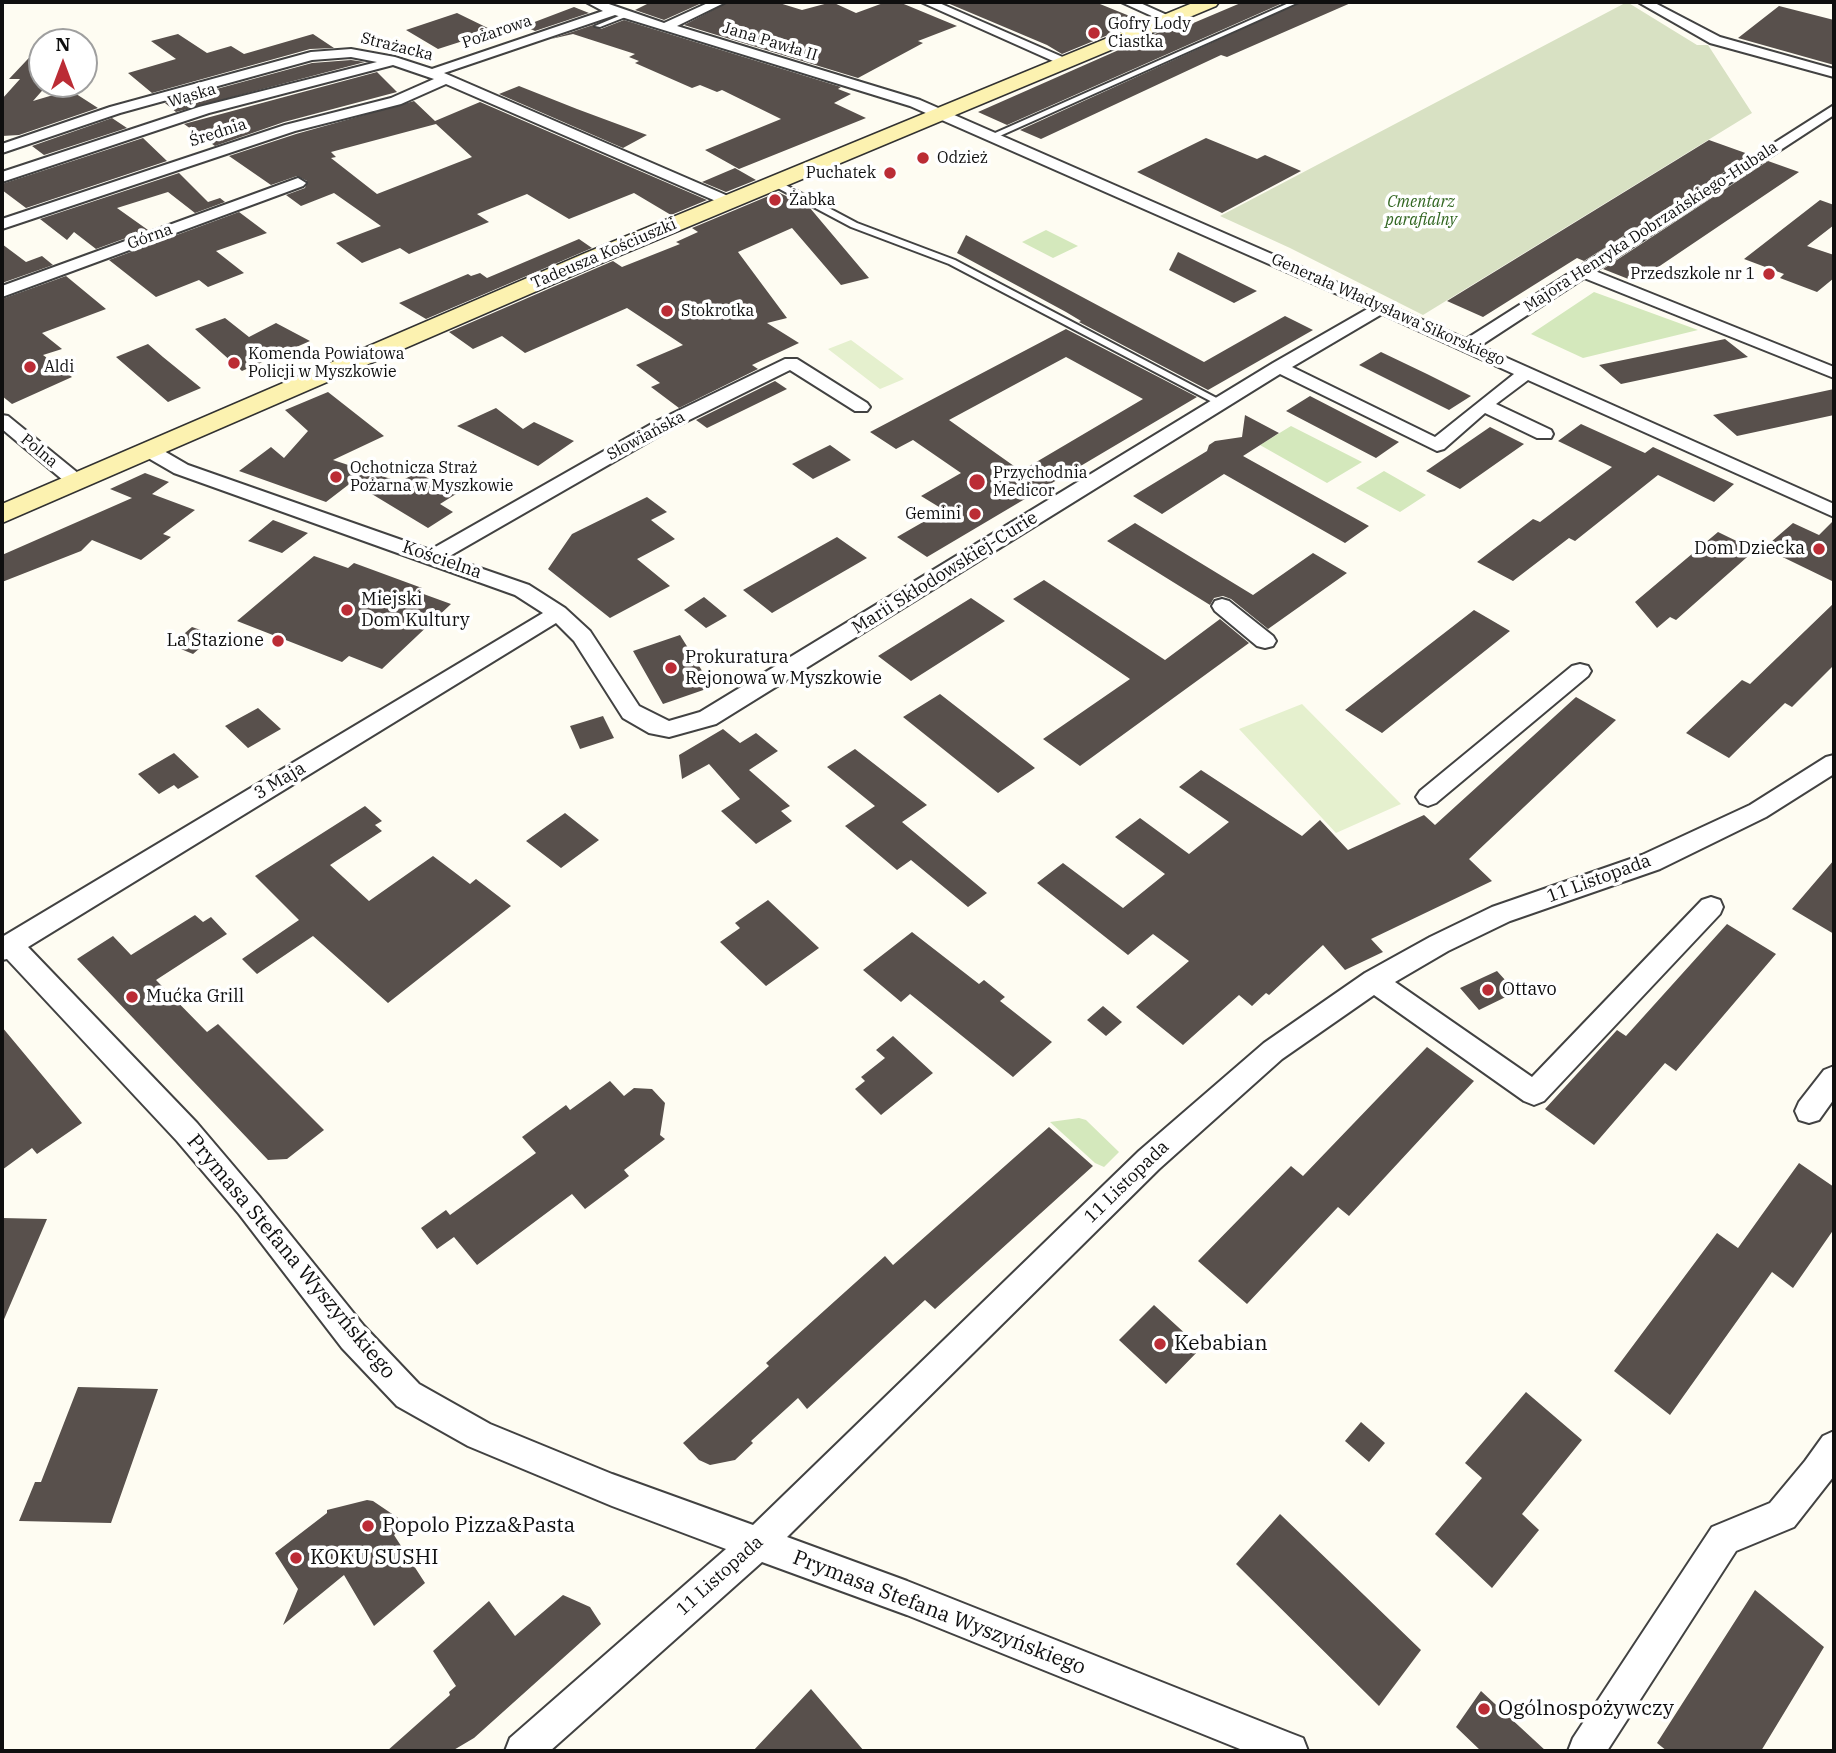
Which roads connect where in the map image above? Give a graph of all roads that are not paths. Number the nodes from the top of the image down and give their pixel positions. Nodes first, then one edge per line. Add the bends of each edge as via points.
1 (592, 2) edge
2 (720, 2) edge
3 (927, 2) edge
4 (1127, 2) edge
5 (1210, 2) edge
6 (1296, 2) edge
7 (1644, 2) edge
8 (620, 13) junction
9 (1170, 19) junction
10 (598, 26) dead end
11 (665, 27) junction
12 (395, 61) junction
13 (1067, 62) junction
14 (1834, 73) edge
15 (439, 76) junction
16 (1834, 108) edge
17 (939, 114) junction
18 (990, 136) junction
19 (2, 149) edge
20 (2, 177) edge
21 (298, 183) dead end
22 (775, 183) junction
23 (730, 202) junction
24 (2, 224) edge
25 (1582, 271) junction
26 (2, 292) edge
27 (1381, 308) junction
28 (1468, 346) junction
29 (1279, 367) junction
30 (1528, 372) junction
31 (1834, 373) edge
32 (1221, 403) junction
33 (1483, 405) junction
34 (861, 407) dead end
35 (2, 420) edge
36 (1544, 434) dead end
37 (150, 450) junction
38 (77, 482) junction
39 (1834, 511) edge
40 (2, 514) edge
41 (433, 557) junction
42 (1222, 606) dead end
43 (558, 613) junction
44 (1265, 641) dead end
45 (1580, 671) dead end
46 (687, 726) joint
47 (1834, 763) edge
48 (1428, 797) dead end
49 (1711, 907) dead end
50 (6, 947) edge
51 (1374, 981) junction
52 (1834, 1078) edge
53 (1809, 1111) dead end
54 (1834, 1447) edge
55 (757, 1544) junction
56 (523, 1751) edge
57 (1290, 1751) edge
58 (1586, 1751) edge

1 - 8 street, Jana Pawła II
2 - 11 street
3 - 13 street
4 - 9 street
5 - 9 main road, Tadeusza Kościuszki
6 - 18 lane
7 - 14 street via 1715,40
8 - 10 lane
8 - 11 street, Jana Pawła II
8 - 15 street, Pożarowa
9 - 13 main road, Tadeusza Kościuszki
11 - 17 street, Jana Pawła II
12 - 15 street, Strażacka
12 - 19 street, Strażacka via 351,53 311,57 115,110
12 - 20 street, Wąska via 204,110
13 - 17 main road, Tadeusza Kościuszki
15 - 23 street, Strażacka
15 - 24 street, Średnia via 396,101 290,128
16 - 25 street, Majora Henryka Dobrzańskiego-Hubala
17 - 18 street, Generała Władysława Sikorskiego
17 - 22 main road, Tadeusza Kościuszki
18 - 27 street, Generała Władysława Sikorskiego
21 - 26 street, Górna
22 - 23 main road, Tadeusza Kościuszki
22 - 32 lane via 855,225 952,262
23 - 37 main road, Tadeusza Kościuszki
25 - 28 street, Majora Henryka Dobrzańskiego-Hubala
25 - 31 street
27 - 28 street, Generała Władysława Sikorskiego
27 - 29 street, Marii Skłodowskiej-Curie
28 - 30 street, Generała Władysława Sikorskiego
29 - 32 street, Marii Skłodowskiej-Curie
29 - 33 street via 1437,445
30 - 33 street
30 - 39 street, Generała Władysława Sikorskiego
32 - 46 street, Marii Skłodowskiej-Curie via 708,718
33 - 36 street
34 - 41 street, Słowiańska via 791,363 663,426
35 - 38 street, Polna
37 - 38 main road, Tadeusza Kościuszki
37 - 41 street, Kościelna via 181,469
38 - 40 main road, Tadeusza Kościuszki
41 - 43 street, Kościelna via 508,584
42 - 44 street
43 - 46 street, Kościelna via 582,636 631,712 657,727
43 - 50 street, 3 Maja
45 - 48 street
47 - 51 street, 11 Listopada via 1720,830 1651,862 1501,914
49 - 51 street via 1534,1093
50 - 55 street, Prymasa Stefana Wyszyńskiego via 187,1132 353,1337 408,1395 479,1435
51 - 55 street, 11 Listopada via 1273,1051 1149,1160
52 - 53 street
54 - 58 street via 1782,1515 1724,1539
55 - 56 street, 11 Listopada
55 - 57 street, Prymasa Stefana Wyszyńskiego via 943,1612

